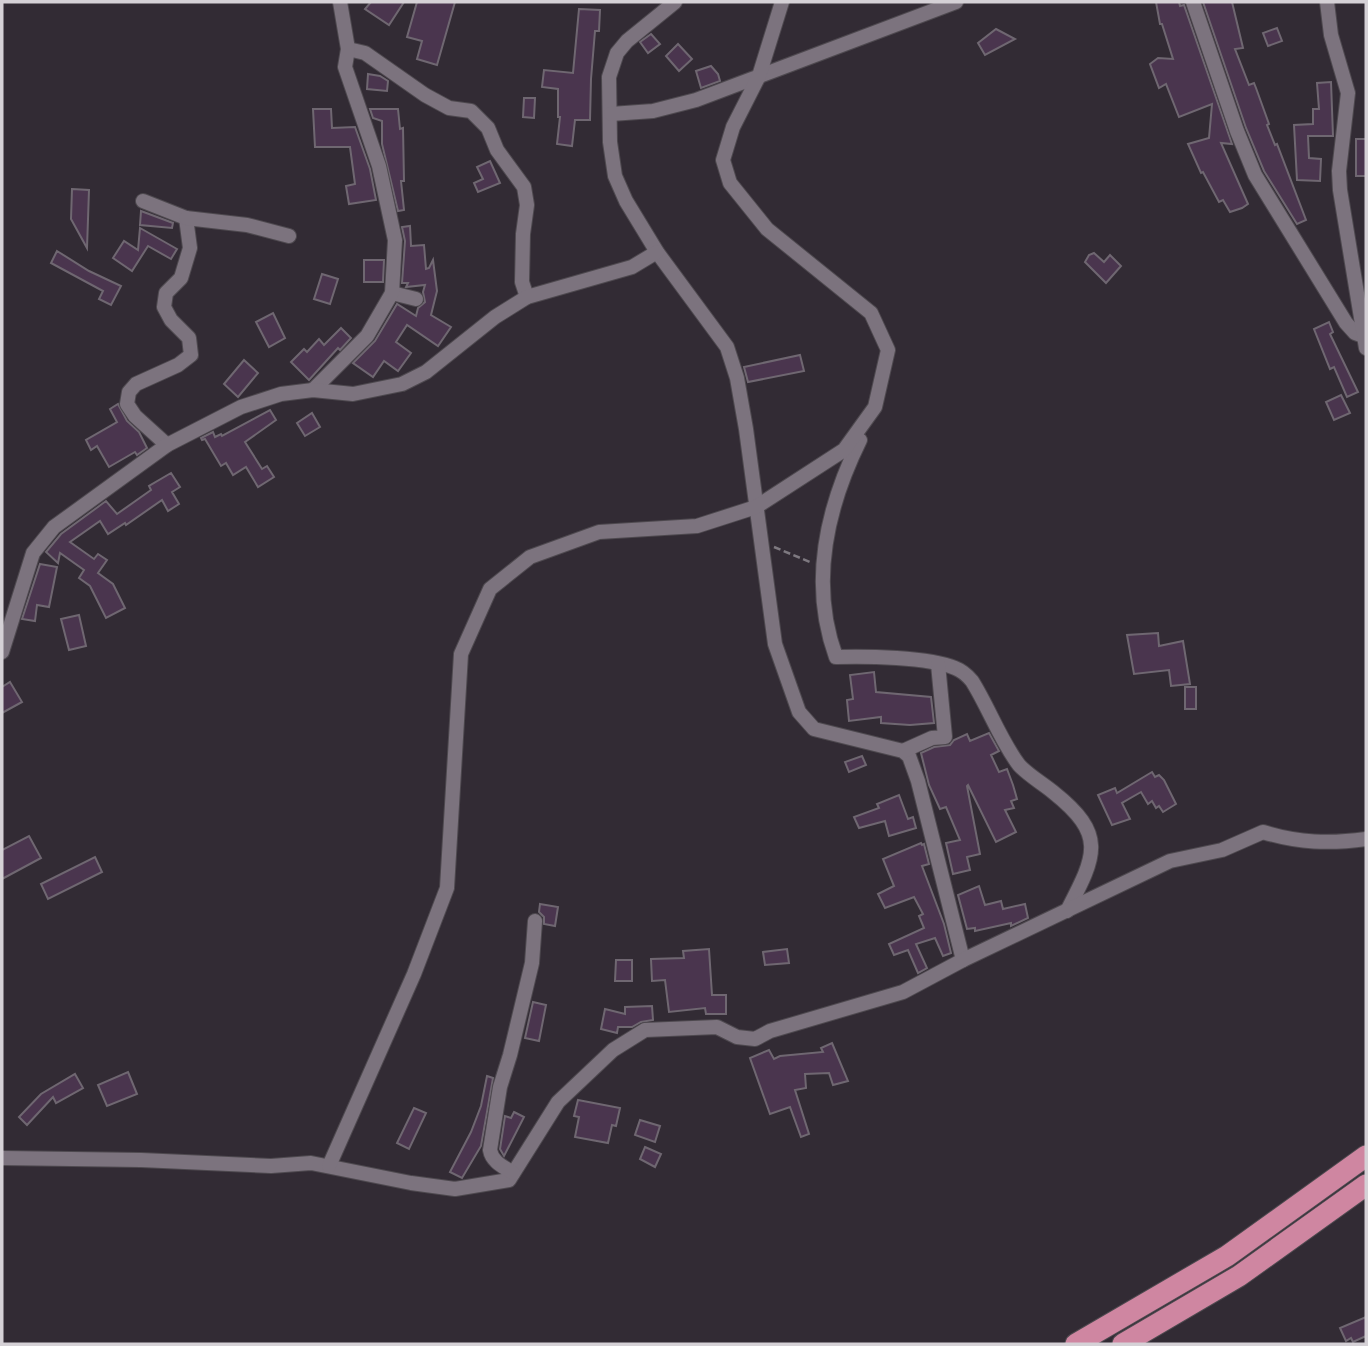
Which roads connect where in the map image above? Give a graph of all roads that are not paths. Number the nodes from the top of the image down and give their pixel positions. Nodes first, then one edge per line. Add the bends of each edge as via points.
1 (340, 2) edge
2 (675, 2) edge
3 (782, 2) edge
4 (956, 2) edge
5 (1193, 2) edge
6 (1326, 2) edge
7 (348, 49) junction
8 (759, 76) junction
9 (611, 114) junction
10 (144, 201) dead end
11 (186, 218) junction
12 (289, 236) dead end
13 (657, 252) junction
14 (392, 293) junction
15 (527, 297) junction
16 (416, 299) dead end
17 (1365, 342) edge
18 (313, 390) junction
19 (875, 407) junction
20 (167, 445) junction
21 (756, 507) junction
22 (2, 652) edge
23 (938, 664) junction
24 (903, 751) junction
25 (1366, 839) edge
26 (1067, 911) junction
27 (535, 921) dead end
28 (963, 960) junction
29 (1366, 1156) edge
30 (2, 1158) edge
31 (329, 1166) junction
32 (513, 1173) junction
33 (1366, 1185) edge
34 (1076, 1344) edge
35 (1123, 1344) edge

1 - 7 street
2 - 9 street via 617,53 609,77
3 - 8 street
4 - 8 street
5 - 17 street via 1255,175 1346,323
6 - 17 street via 1348,93 1340,190
7 - 14 street via 345,67 379,166 394,240
7 - 15 street via 365,53 449,108 471,111 488,128 497,150 524,187 522,282
8 - 9 street via 696,100 653,111
8 - 19 street via 733,127 723,160 730,183 767,229 871,313 888,350
9 - 13 street via 615,176
10 - 11 street
11 - 12 street via 247,225
11 - 20 street via 190,248 181,278 166,293 164,307 189,338 191,355 136,384 127,404
13 - 15 street via 632,267
13 - 21 street via 727,347 737,378
14 - 16 street
14 - 18 street via 367,336
15 - 18 street via 426,372 402,384 353,394
18 - 20 street via 241,407
19 - 21 street via 844,450
19 - 23 street via 841,478 823,549 827,634 836,657
20 - 22 street via 54,527 33,553
21 - 24 street via 775,644 799,712 814,729
21 - 31 street via 696,526 598,532 530,557 490,589 461,654 447,888
23 - 24 street via 945,737
23 - 26 street via 963,671 1021,767 1072,807 1085,825 1093,851
24 - 28 street via 918,781
25 - 26 street via 1290,841 1263,832 1222,850 1170,861
26 - 28 street
27 - 32 street via 532,963 500,1087 490,1150 491,1157
28 - 32 street via 903,992 755,1038 737,1037 717,1027 645,1030 613,1050 558,1102
29 - 34 highway via 1227,1256
30 - 31 street
31 - 32 street via 455,1189 509,1180
33 - 35 highway via 1240,1276

